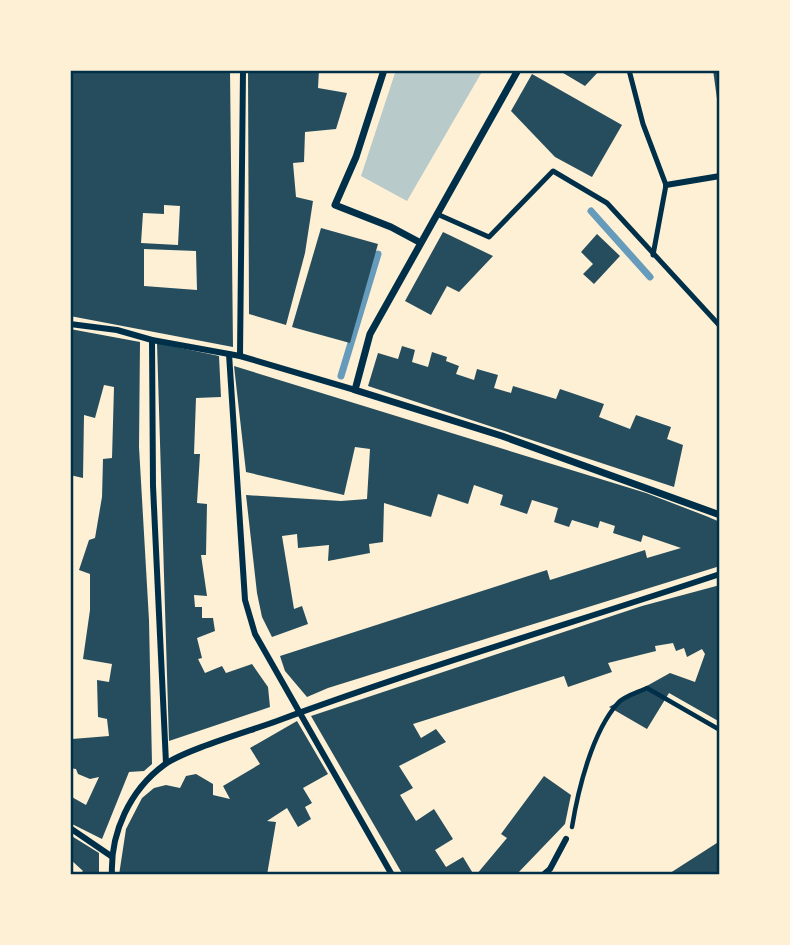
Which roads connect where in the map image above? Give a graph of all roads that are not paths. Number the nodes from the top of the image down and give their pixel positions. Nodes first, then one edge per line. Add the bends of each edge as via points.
1 (243, 70) edge
2 (384, 70) edge
3 (518, 70) edge
4 (629, 72) edge
5 (720, 176) edge
6 (666, 185) junction
7 (438, 214) junction
8 (419, 242) junction
9 (653, 255) junction
10 (70, 324) edge
11 (720, 326) edge
12 (152, 340) junction
13 (229, 354) junction
14 (240, 356) junction
15 (355, 390) junction
16 (720, 515) edge
17 (720, 574) edge
18 (301, 712) junction
19 (166, 763) junction
20 (70, 828) edge
21 (566, 839) road end
22 (111, 856) junction
23 (112, 875) edge
24 (392, 875) edge
25 (543, 875) edge

1 - 14 street
2 - 8 street via 335,205
3 - 7 street
4 - 6 lane
5 - 6 street
6 - 9 lane
7 - 8 street
7 - 9 lane via 489,237 553,171 607,202
8 - 15 street via 370,334
9 - 11 lane
10 - 12 street
12 - 13 street
12 - 19 street via 153,486
13 - 14 street
13 - 18 street via 245,600 256,634
14 - 15 street
15 - 16 street via 502,436
17 - 18 street
18 - 19 street
18 - 24 street
19 - 22 street via 138,787
20 - 22 street
21 - 25 street
22 - 23 street

